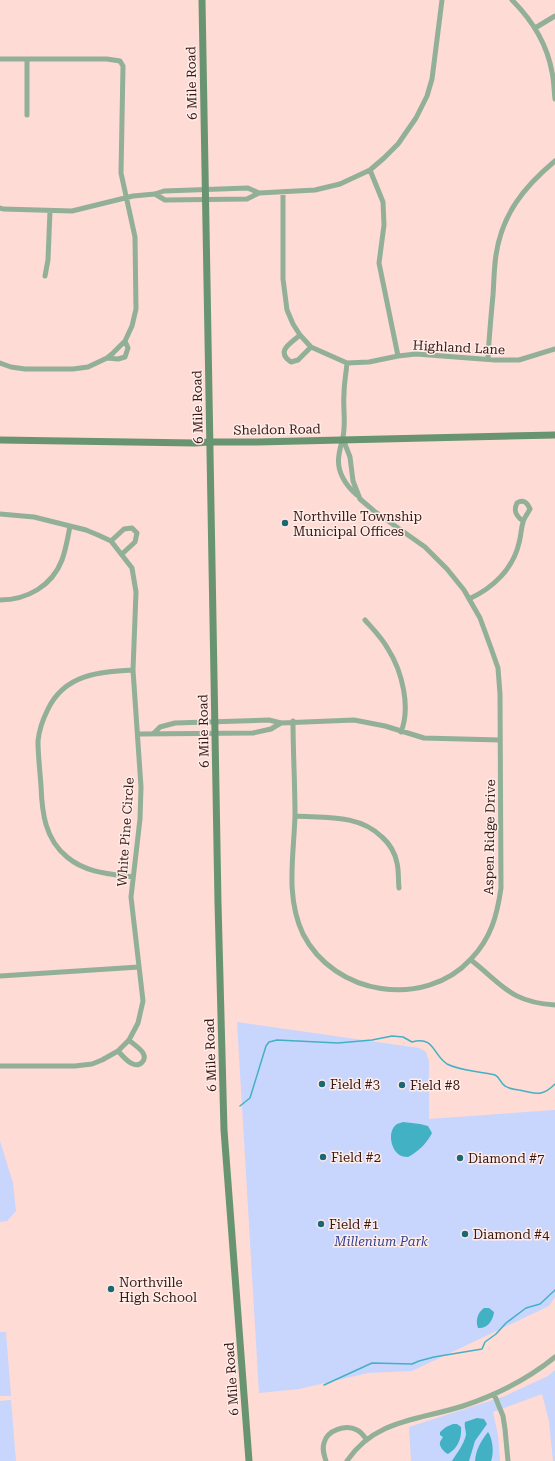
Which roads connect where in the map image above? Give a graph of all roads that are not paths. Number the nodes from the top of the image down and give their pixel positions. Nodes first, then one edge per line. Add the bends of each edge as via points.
1 (202, 0) edge
2 (442, 0) edge
3 (512, 0) edge
4 (555, 16) edge
5 (535, 28) junction
6 (0, 59) edge
7 (27, 59) junction
8 (555, 100) edge
9 (26, 115) dead end
10 (555, 161) edge
11 (370, 170) junction
12 (205, 190) junction
13 (283, 192) junction
14 (259, 193) junction
15 (156, 194) junction
16 (126, 198) junction
17 (206, 200) junction
18 (0, 208) edge
19 (50, 211) junction
20 (45, 276) dead end
21 (300, 335) junction
22 (125, 341) junction
23 (311, 347) junction
24 (555, 349) edge
25 (398, 356) junction
26 (107, 358) junction
27 (488, 359) junction
28 (0, 363) edge
29 (347, 363) junction
30 (555, 435) edge
31 (343, 439) junction
32 (0, 440) edge
33 (210, 442) junction
34 (358, 496) junction
35 (0, 514) edge
36 (523, 521) dead end
37 (70, 526) junction
38 (111, 542) junction
39 (122, 554) junction
40 (469, 598) junction
41 (0, 600) edge
42 (365, 620) dead end
43 (133, 670) junction
44 (293, 721) junction
45 (215, 722) junction
46 (281, 723) junction
47 (401, 732) junction
48 (154, 733) junction
49 (215, 733) junction
50 (138, 734) junction
51 (500, 740) junction
52 (295, 816) junction
53 (133, 877) junction
54 (398, 888) dead end
55 (471, 960) junction
56 (139, 967) junction
57 (0, 976) edge
58 (555, 1005) edge
59 (128, 1040) junction
60 (118, 1051) junction
61 (0, 1066) edge
62 (555, 1357) edge
63 (494, 1394) junction
64 (366, 1439) junction
65 (249, 1461) edge
66 (326, 1461) edge
67 (348, 1461) edge
68 (508, 1461) edge

1 - 12 street, 6 Mile Road
2 - 11 street via 432,79 427,96 398,144
3 - 5 street
4 - 5 street
5 - 8 street via 552,71
6 - 7 street
7 - 9 street
7 - 16 street via 120,61 124,69 122,173
10 - 27 street via 538,175 514,204 500,238 496,256
11 - 13 street via 340,184 315,190
11 - 25 street via 383,202 384,225 378,263
12 - 14 street via 248,188
12 - 15 street via 164,191
12 - 17 street, 6 Mile Road
13 - 14 street
13 - 21 street, Highland Lane via 285,298 287,310
14 - 17 street via 247,199
15 - 16 street
15 - 17 street via 165,200
16 - 19 street via 80,210
16 - 22 street via 135,237 136,302 132,326
17 - 33 street, 6 Mile Road
18 - 19 street
19 - 20 street
21 - 23 street, Highland Lane
21 - 23 street via 285,348 286,358 291,362 298,360
22 - 26 street
22 - 26 street via 128,348 125,356 118,359
23 - 29 street, Highland Lane
24 - 27 street, Highland Lane via 519,360
25 - 27 street, Highland Lane via 416,354
25 - 29 street, Highland Lane via 369,362
26 - 28 street via 93,365 73,369 18,368
29 - 31 street
30 - 31 street, Sheldon Road
31 - 33 street, Sheldon Road
31 - 34 street, Aspen Ridge Drive via 350,457
31 - 34 street, Aspen Ridge Drive via 338,457 342,477
32 - 33 street, Sheldon Road
33 - 45 street, 6 Mile Road
34 - 40 street, Aspen Ridge Drive via 369,508 425,547 447,569
35 - 37 street, White Pine Circle via 34,517
36 - 40 street via 516,555 509,567 491,587
37 - 38 street, White Pine Circle
37 - 41 street via 62,559 48,582 23,597
38 - 39 street, White Pine Circle
38 - 39 street via 124,529 132,528 137,533 135,542
39 - 43 street, White Pine Circle via 132,568 136,592
40 - 51 street, Aspen Ridge Drive via 480,618 498,668
42 - 47 street via 389,650 400,678 405,711
43 - 50 street, White Pine Circle
43 - 53 street via 90,674 67,686 50,705 38,740 43,816 54,842 66,856 88,869
44 - 46 street
44 - 47 street via 354,720
44 - 52 street, Aspen Ridge Drive
45 - 46 street via 269,720
45 - 48 street via 175,723 160,727
45 - 49 street, 6 Mile Road
46 - 49 street via 271,729 253,733
47 - 51 street via 435,740
48 - 49 street
48 - 50 street
49 - 65 street, 6 Mile Road via 224,1130
50 - 53 street, White Pine Circle via 141,802
51 - 55 street, Aspen Ridge Drive via 501,888 498,912 492,928
52 - 54 street via 355,820 375,830 388,842 394,853
52 - 55 street, Aspen Ridge Drive via 291,862 294,910 307,941 328,965 343,976 364,985 401,990 438,981
53 - 56 street, White Pine Circle via 131,897
55 - 58 street via 518,998
56 - 57 street
56 - 59 street, White Pine Circle via 141,1011 138,1023
59 - 60 street, White Pine Circle
59 - 60 street via 142,1053 142,1062 131,1063
60 - 61 street, White Pine Circle via 92,1064 80,1066
62 - 63 street via 528,1376
63 - 64 street via 463,1406 387,1427
63 - 68 street via 503,1416
64 - 66 street via 358,1430 334,1430 328,1434 324,1442
64 - 67 street

